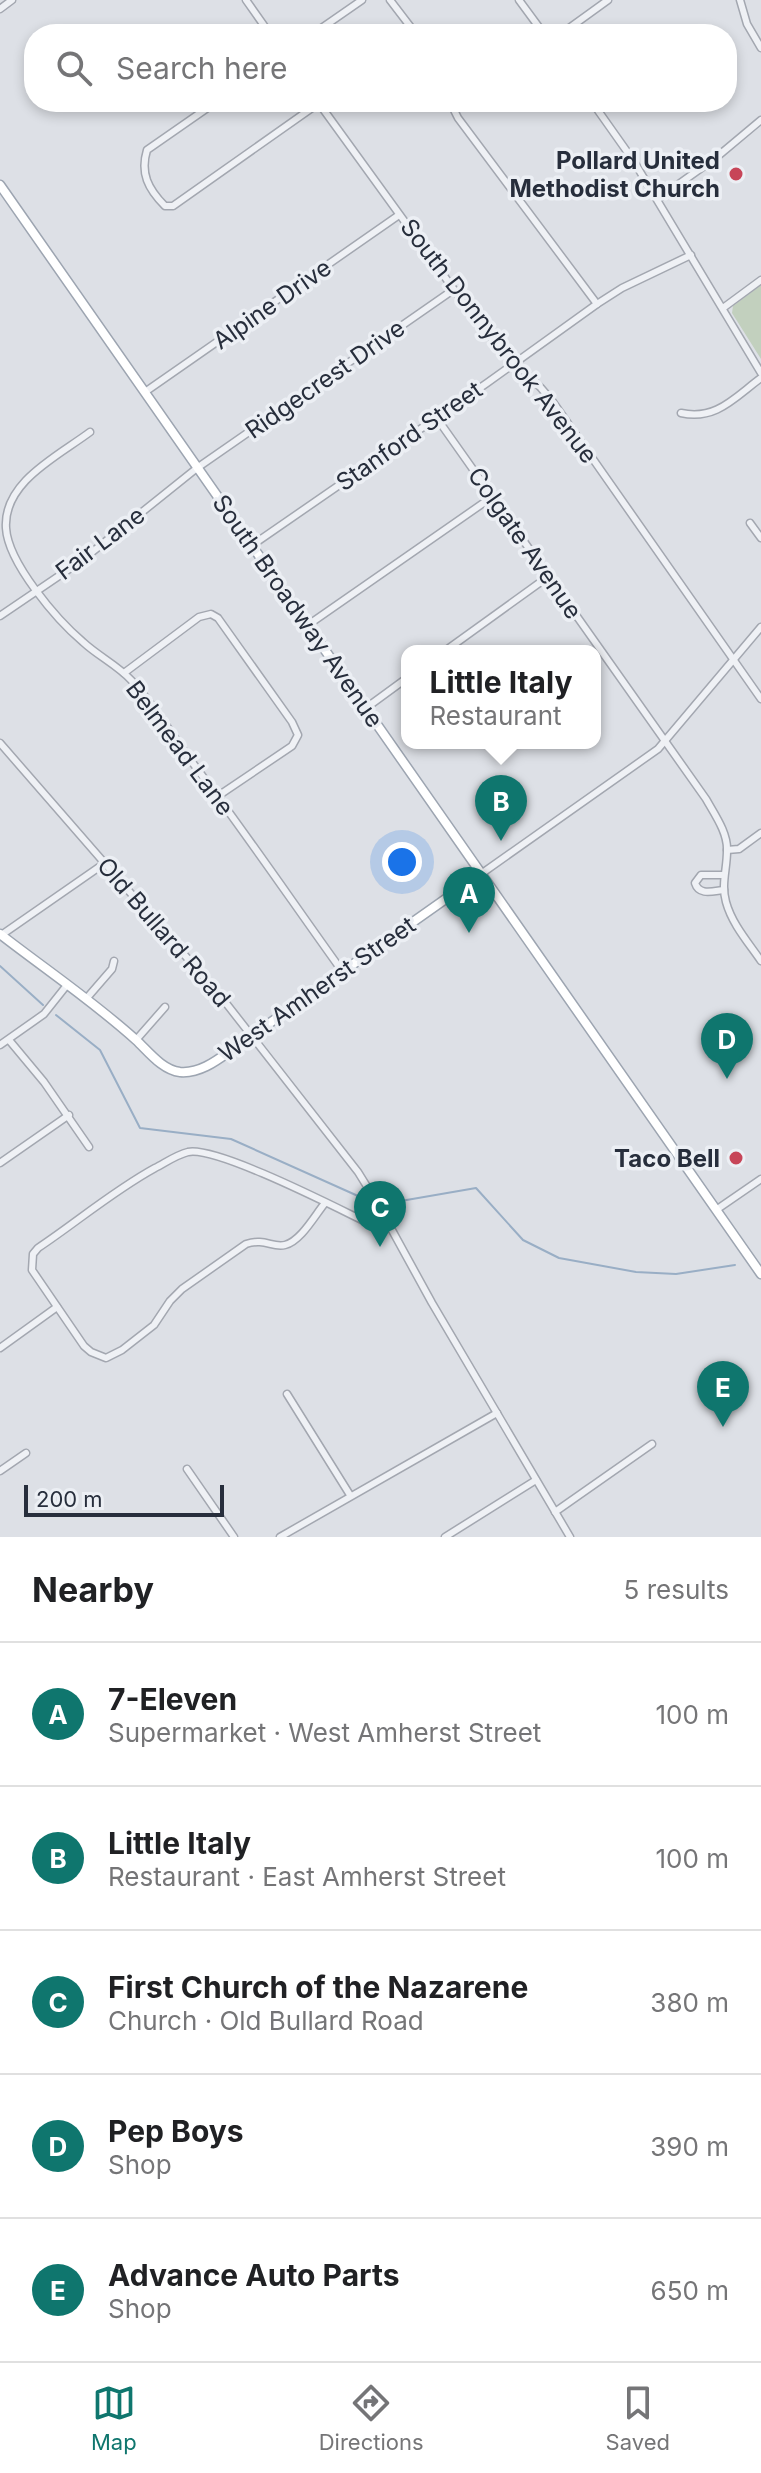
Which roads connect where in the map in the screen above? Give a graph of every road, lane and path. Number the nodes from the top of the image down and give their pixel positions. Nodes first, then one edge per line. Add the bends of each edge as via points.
1 (12, 0) edge
2 (246, 0) edge
3 (362, 0) edge
4 (390, 0) edge
5 (519, 0) edge
6 (608, 0) edge
7 (740, 0) edge
8 (0, 9) edge
9 (263, 24) edge
10 (327, 24) edge
11 (408, 24) edge
12 (537, 24) edge
13 (575, 24) edge
14 (761, 48) edge
15 (202, 112) edge
16 (304, 112) edge
17 (325, 112) edge
18 (455, 112) edge
19 (599, 112) edge
20 (761, 120) edge
21 (0, 185) edge
22 (658, 199) junction
23 (399, 215) junction
24 (691, 255) junction
25 (761, 280) edge
26 (453, 290) junction
27 (597, 304) junction
28 (723, 308) junction
29 (516, 362) junction
30 (761, 376) edge
31 (145, 392) junction
32 (681, 413) dead end
33 (436, 417) junction
34 (90, 432) dead end
35 (197, 468) junction
36 (492, 497) junction
37 (750, 523) dead end
38 (761, 538) edge
39 (251, 546) junction
40 (549, 576) junction
41 (37, 590) junction
42 (0, 616) edge
43 (308, 625) junction
44 (761, 627) edge
45 (453, 645) edge
46 (597, 645) edge
47 (601, 651) edge
48 (734, 660) junction
49 (124, 673) junction
50 (401, 682) edge
51 (761, 699) edge
52 (366, 708) junction
53 (664, 742) junction
54 (0, 743) edge
55 (218, 796) junction
56 (761, 833) edge
57 (727, 850) junction
58 (105, 863) junction
59 (481, 874) junction
60 (724, 875) junction
61 (724, 890) junction
62 (0, 935) edge
63 (114, 961) dead end
64 (761, 961) edge
65 (342, 971) junction
66 (67, 985) junction
67 (86, 999) junction
68 (165, 1007) dead end
69 (251, 1035) junction
70 (9, 1040) junction
71 (136, 1040) junction
72 (0, 1045) edge
73 (69, 1115) junction
74 (89, 1147) dead end
75 (0, 1163) edge
76 (761, 1179) edge
77 (325, 1203) junction
78 (716, 1210) junction
79 (383, 1213) junction
80 (761, 1274) edge
81 (57, 1307) junction
82 (0, 1348) edge
83 (287, 1394) dead end
84 (497, 1413) junction
85 (652, 1444) dead end
86 (26, 1453) dead end
87 (187, 1469) dead end
88 (0, 1471) edge
89 (536, 1480) junction
90 (350, 1495) junction
91 (555, 1512) junction
92 (234, 1537) edge
93 (280, 1537) edge
94 (445, 1537) edge
95 (570, 1537) edge

1 - 8 street
2 - 9 street
3 - 10 street
4 - 11 street
5 - 12 street
6 - 13 street
7 - 14 street
15 - 16 street via 147,150 146,180 165,206 173,206
17 - 23 street, South Donnybrook Avenue
18 - 27 street
19 - 22 street
20 - 22 street
21 - 31 main road, South Broadway Avenue
22 - 24 street
23 - 26 street, South Donnybrook Avenue
23 - 31 street, Alpine Drive
24 - 27 street, Stanford Street
24 - 28 street
25 - 28 street
26 - 29 street, South Donnybrook Avenue
26 - 35 street, Ridgecrest Drive
27 - 29 street, Stanford Street
28 - 30 street
29 - 33 street, Stanford Street
29 - 48 street, South Donnybrook Avenue via 553,402
30 - 32 street via 712,413
31 - 35 main road, South Broadway Avenue
33 - 36 street, Colgate Avenue
33 - 39 street, Stanford Street
34 - 41 street, Belmead Lane via 20,485 8,505 11,551
35 - 39 main road, South Broadway Avenue
35 - 41 street, Fair Lane
36 - 40 street, Colgate Avenue
36 - 43 street
37 - 38 street
39 - 43 main road, South Broadway Avenue
40 - 45 street
40 - 46 street, Colgate Avenue
41 - 42 street, Fair Lane
41 - 49 street, Belmead Lane via 83,643
43 - 52 main road, South Broadway Avenue
44 - 48 street
47 - 53 street, Colgate Avenue
48 - 51 street, South Donnybrook Avenue
48 - 53 street
49 - 55 street, Belmead Lane
49 - 55 street via 199,617 218,618 298,735 292,746
50 - 52 street
52 - 59 main road, South Broadway Avenue
53 - 57 street, Colgate Avenue via 716,816
53 - 59 street
54 - 58 street, Old Bullard Road
55 - 65 street, Belmead Lane
56 - 57 street via 739,849
57 - 60 street, Colgate Avenue
58 - 62 street
58 - 69 street, Old Bullard Road
59 - 65 main road, West Amherst Street
59 - 78 main road, South Broadway Avenue
60 - 61 street, Colgate Avenue
60 - 61 street via 701,875 695,883 702,892
61 - 64 street, Colgate Avenue via 732,920
62 - 66 main road
63 - 67 street
65 - 69 main road, West Amherst Street
66 - 67 main road
66 - 70 street via 44,1014
67 - 71 main road
68 - 71 street
69 - 71 main road, West Amherst Street via 208,1065 177,1072
69 - 79 street, Old Bullard Road via 358,1172
70 - 72 street
70 - 73 street
73 - 74 street
73 - 75 street
76 - 78 street
77 - 79 street via 364,1221
77 - 81 street via 287,1244 246,1244 182,1289 154,1325 115,1355 106,1358 91,1352
77 - 81 street via 218,1156 188,1152 117,1191 33,1254 32,1270
78 - 80 main road, South Broadway Avenue
79 - 84 street, Old Bullard Road
81 - 82 street
83 - 90 street
84 - 89 street, Old Bullard Road
84 - 90 street
85 - 91 street
86 - 88 street
87 - 92 street
89 - 91 street, Old Bullard Road
89 - 94 street
90 - 93 street
91 - 95 street, Old Bullard Road

